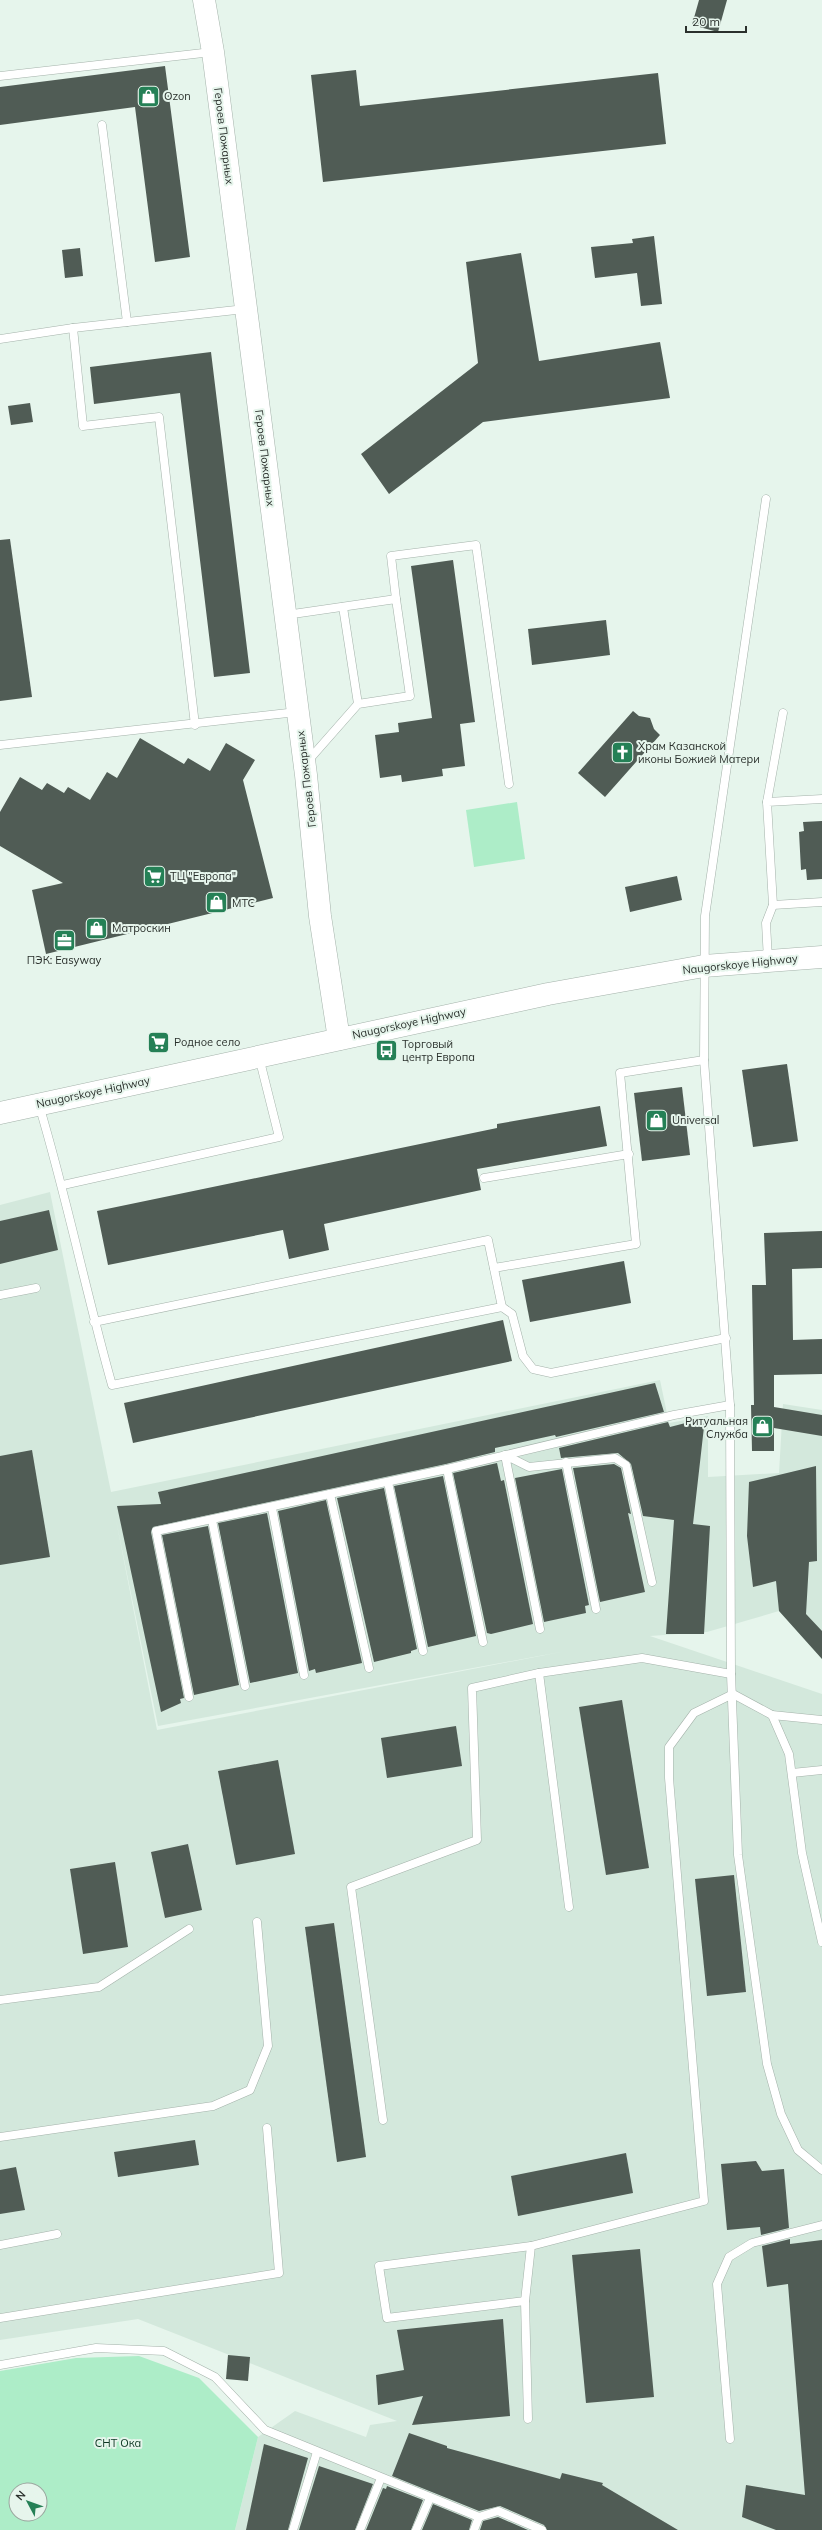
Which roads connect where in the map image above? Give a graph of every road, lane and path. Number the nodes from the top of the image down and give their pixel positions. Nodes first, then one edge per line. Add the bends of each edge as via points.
1 (204, 0) edge
2 (213, 52) junction
3 (0, 76) edge
4 (102, 125) dead end
5 (246, 309) junction
6 (127, 322) junction
7 (73, 328) junction
8 (0, 339) edge
9 (766, 499) dead end
10 (396, 599) junction
11 (343, 607) junction
12 (286, 615) junction
13 (358, 704) junction
14 (298, 711) junction
15 (782, 713) dead end
16 (195, 725) junction
17 (0, 745) edge
18 (304, 766) junction
19 (508, 784) dead end
20 (822, 799) edge
21 (767, 802) junction
22 (822, 902) edge
23 (773, 905) junction
24 (822, 957) edge
25 (768, 960) junction
26 (704, 966) junction
27 (339, 1039) junction
28 (259, 1056) junction
29 (704, 1060) junction
30 (39, 1104) junction
31 (0, 1113) edge
32 (629, 1154) junction
33 (484, 1178) dead end
34 (63, 1184) junction
35 (494, 1268) junction
36 (36, 1288) dead end
37 (0, 1295) edge
38 (502, 1307) junction
39 (94, 1322) junction
40 (726, 1338) junction
41 (730, 1405) junction
42 (505, 1455) junction
43 (566, 1462) junction
44 (447, 1469) junction
45 (388, 1482) junction
46 (330, 1494) junction
47 (272, 1508) junction
48 (212, 1520) junction
49 (652, 1582) dead end
50 (596, 1609) dead end
51 (540, 1629) dead end
52 (483, 1642) dead end
53 (423, 1651) dead end
54 (368, 1668) dead end
55 (539, 1673) junction
56 (731, 1674) junction
57 (304, 1675) dead end
58 (245, 1686) dead end
59 (733, 1694) junction
60 (189, 1697) dead end
61 (772, 1715) junction
62 (822, 1720) edge
63 (822, 1770) edge
64 (792, 1773) junction
65 (569, 1907) dead end
66 (257, 1922) dead end
67 (189, 1929) dead end
68 (822, 1942) edge
69 (0, 2000) edge
70 (382, 2120) dead end
71 (267, 2128) dead end
72 (0, 2137) edge
73 (822, 2170) edge
74 (822, 2225) edge
75 (57, 2234) dead end
76 (0, 2245) edge
77 (530, 2246) junction
78 (525, 2301) junction
79 (0, 2318) edge
80 (0, 2365) edge
81 (528, 2419) dead end
82 (730, 2439) dead end
83 (317, 2452) junction
84 (381, 2478) junction
85 (430, 2498) junction
86 (479, 2517) junction
87 (293, 2530) edge
88 (360, 2530) edge
89 (416, 2530) edge
90 (474, 2530) edge
91 (542, 2530) edge

1 - 2 main road, Героев Пожарных
2 - 3 lane
2 - 5 main road, Героев Пожарных
4 - 6 lane
5 - 6 lane
5 - 12 main road, Героев Пожарных
6 - 7 lane
7 - 8 lane
7 - 16 lane via 83,426 159,417
9 - 26 lane via 705,916
10 - 11 lane
10 - 13 lane via 410,696
10 - 19 lane via 391,556 476,545
11 - 12 lane
11 - 13 lane
12 - 14 main road, Героев Пожарных
13 - 18 lane
14 - 16 lane
14 - 18 main road, Героев Пожарных
15 - 21 lane
16 - 17 lane
18 - 27 main road, Героев Пожарных via 320,916
20 - 21 lane
21 - 23 lane
22 - 23 lane
23 - 25 lane via 766,923
24 - 25 main road, Naugorskoye Highway
25 - 26 main road, Naugorskoye Highway
26 - 27 main road, Naugorskoye Highway via 548,994
26 - 29 lane
27 - 28 main road, Naugorskoye Highway
28 - 30 main road, Naugorskoye Highway
28 - 34 lane via 279,1137
29 - 32 lane via 620,1073
29 - 40 lane
30 - 31 main road, Naugorskoye Highway
30 - 34 lane
32 - 33 lane
32 - 35 lane via 636,1244
34 - 39 lane
35 - 38 lane
35 - 39 lane via 488,1240
36 - 37 lane
38 - 39 lane via 112,1385
38 - 40 lane via 512,1314 522,1356 533,1369 551,1373
40 - 41 lane
41 - 42 lane via 674,1415
41 - 56 lane
42 - 43 lane via 529,1467
42 - 44 lane
42 - 51 lane
43 - 49 lane via 615,1458 626,1465
43 - 50 lane
44 - 45 lane
44 - 52 lane
45 - 46 lane
45 - 53 lane
46 - 47 lane
46 - 54 lane
47 - 48 lane
47 - 57 lane
48 - 58 lane
48 - 60 lane via 156,1531
55 - 56 lane via 642,1658
55 - 65 lane
55 - 70 lane via 472,1688 478,1840 351,1887
56 - 59 lane
59 - 61 lane
59 - 73 lane via 738,1855 767,2064 781,2114 798,2150
59 - 77 lane via 694,1713 669,1747 669,1778 704,2201
61 - 62 lane
61 - 64 lane via 789,1754
63 - 64 lane
64 - 68 lane via 802,1852
66 - 72 lane via 268,2046 250,2090 213,2106
67 - 69 lane via 99,1987
71 - 79 lane via 279,2273
74 - 82 lane via 752,2243 729,2257 717,2284
75 - 76 lane
77 - 78 lane
77 - 78 lane via 379,2266 387,2318
78 - 81 lane
80 - 83 lane via 96,2348 164,2351 215,2377 265,2430
83 - 84 lane
83 - 87 lane
84 - 85 lane
84 - 88 lane
85 - 86 lane
85 - 89 lane
86 - 90 lane
86 - 91 lane via 498,2511

